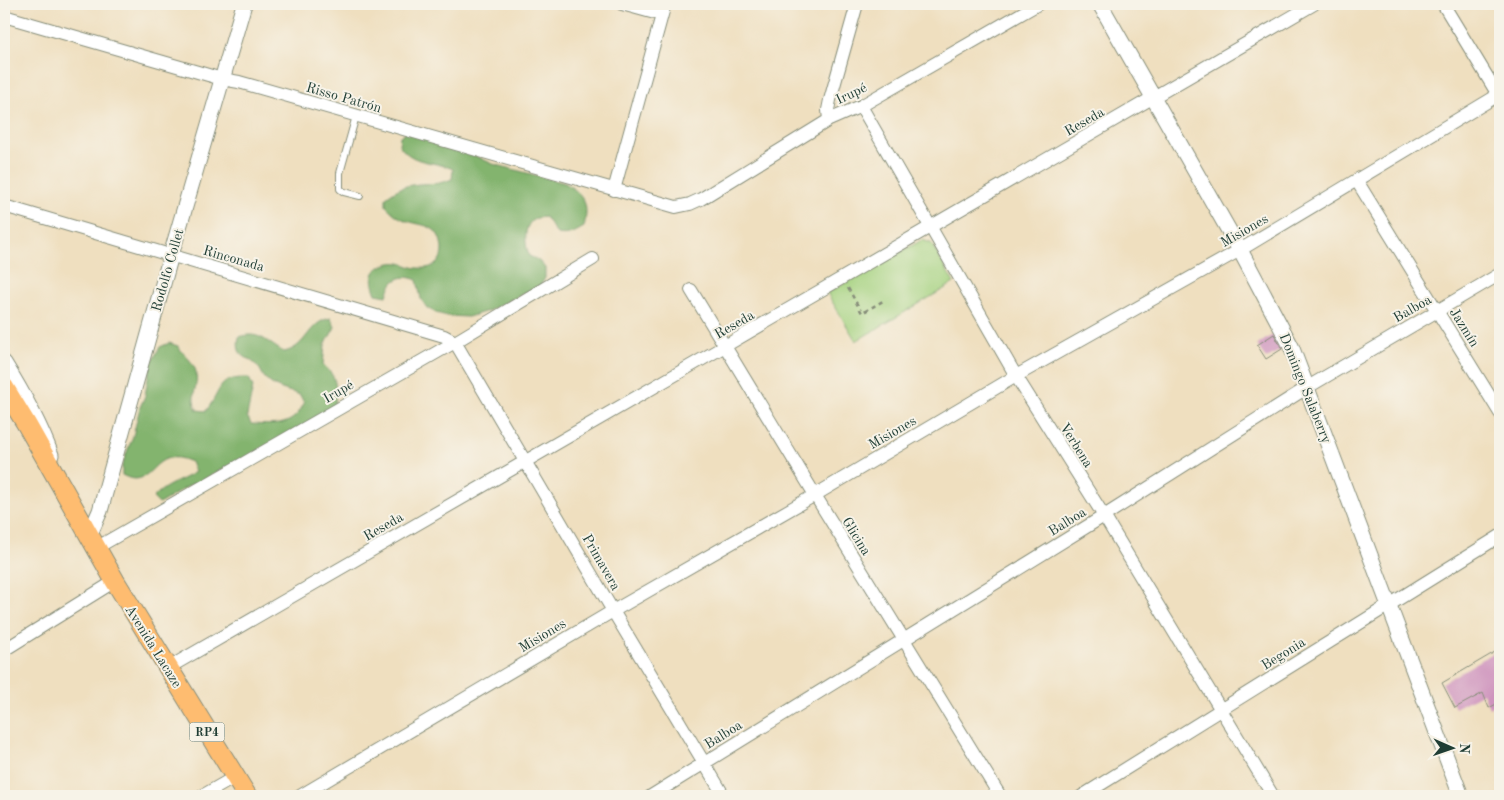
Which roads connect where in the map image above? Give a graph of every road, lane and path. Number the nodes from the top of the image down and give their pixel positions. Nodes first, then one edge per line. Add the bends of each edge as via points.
1 (244, 4) edge
2 (622, 4) edge
3 (857, 4) edge
4 (1038, 4) edge
5 (1100, 4) edge
6 (1314, 4) edge
7 (1443, 4) edge
8 (663, 10) edge
9 (4, 16) edge
10 (222, 79) junction
11 (1500, 96) edge
12 (1154, 98) junction
13 (861, 106) junction
14 (356, 116) junction
15 (829, 120) junction
16 (1357, 181) junction
17 (614, 190) junction
18 (360, 196) dead end
19 (4, 206) edge
20 (676, 207) joint
21 (930, 227) junction
22 (1240, 250) junction
23 (171, 255) junction
24 (594, 259) dead end
25 (1500, 274) edge
26 (842, 279) junction
27 (691, 290) dead end
28 (883, 301) dead end
29 (1437, 311) junction
30 (455, 342) junction
31 (726, 346) junction
32 (4, 363) edge
33 (1016, 376) junction
34 (1308, 387) junction
35 (4, 388) edge
36 (4, 411) edge
37 (1500, 413) edge
38 (526, 461) junction
39 (64, 494) junction
40 (815, 495) junction
41 (1104, 516) junction
42 (1500, 536) edge
43 (92, 542) junction
44 (115, 581) junction
45 (1389, 604) junction
46 (613, 611) junction
47 (904, 640) junction
48 (4, 650) edge
49 (168, 668) junction
50 (1221, 710) junction
51 (704, 763) junction
52 (235, 777) junction
53 (202, 796) edge
54 (247, 796) edge
55 (300, 796) edge
56 (651, 796) edge
57 (724, 796) edge
58 (1000, 796) edge
59 (1082, 796) edge
60 (1273, 796) edge
61 (1461, 796) edge

1 - 10 street, Rodolfo Collet
2 - 8 street
3 - 15 street via 830,100
4 - 13 street, Irupé
5 - 12 street, Domingo Salaberry
6 - 12 street, Reseda
7 - 11 street
8 - 17 street
9 - 10 street, Risso Patrón
10 - 14 street, Risso Patrón
10 - 23 street, Rodolfo Collet
11 - 16 street, Misiones
12 - 21 street, Reseda
12 - 22 street, Domingo Salaberry
13 - 15 street, Irupé
13 - 21 street, Verbena
14 - 17 street, Risso Patrón
14 - 18 lane via 339,182 344,192
15 - 20 street, Irupé via 701,199
16 - 22 street, Misiones
16 - 29 street, Jazmín
17 - 20 street, Risso Patrón
19 - 23 street, Rinconada
21 - 26 street, Reseda
21 - 33 street, Verbena
22 - 33 street, Misiones
22 - 34 street, Domingo Salaberry via 1291,346
23 - 30 street, Rinconada via 444,336
23 - 43 street, Rodolfo Collet
24 - 30 street, Irupé
25 - 29 street, Balboa
26 - 28 path via 862,313
26 - 31 street, Reseda
27 - 31 street, Glicina
29 - 34 street, Balboa
29 - 37 street, Jazmín
30 - 38 street, Primavera
30 - 43 street, Irupé
31 - 38 street, Reseda
31 - 40 street, Glicina
32 - 39 street, Avenida Lacaze via 42,430
33 - 40 street, Misiones
33 - 41 street, Verbena
34 - 41 street, Balboa
34 - 45 street, Domingo Salaberry
35 - 39 main road, Avenida Lacaze / RP4
36 - 39 main road, Avenida Lacaze / RP4
38 - 46 street, Primavera
38 - 49 street, Reseda
39 - 43 main road, Avenida Lacaze / RP4
40 - 46 street, Misiones
40 - 47 street, Glicina
41 - 47 street, Balboa
41 - 50 street, Verbena
42 - 45 street, Begonia
43 - 44 main road, Avenida Lacaze / RP4
44 - 48 street
44 - 49 main road, Avenida Lacaze / RP4
45 - 50 street, Begonia
45 - 61 street, Domingo Salaberry
46 - 51 street, Primavera
46 - 55 street, Misiones
47 - 51 street, Balboa
47 - 58 street, Glicina
49 - 52 main road, Avenida Lacaze / RP4
50 - 59 street, Begonia
50 - 60 street, Verbena
51 - 56 street, Balboa
51 - 57 street, Primavera
52 - 53 street
52 - 54 main road, Avenida Lacaze / RP4

